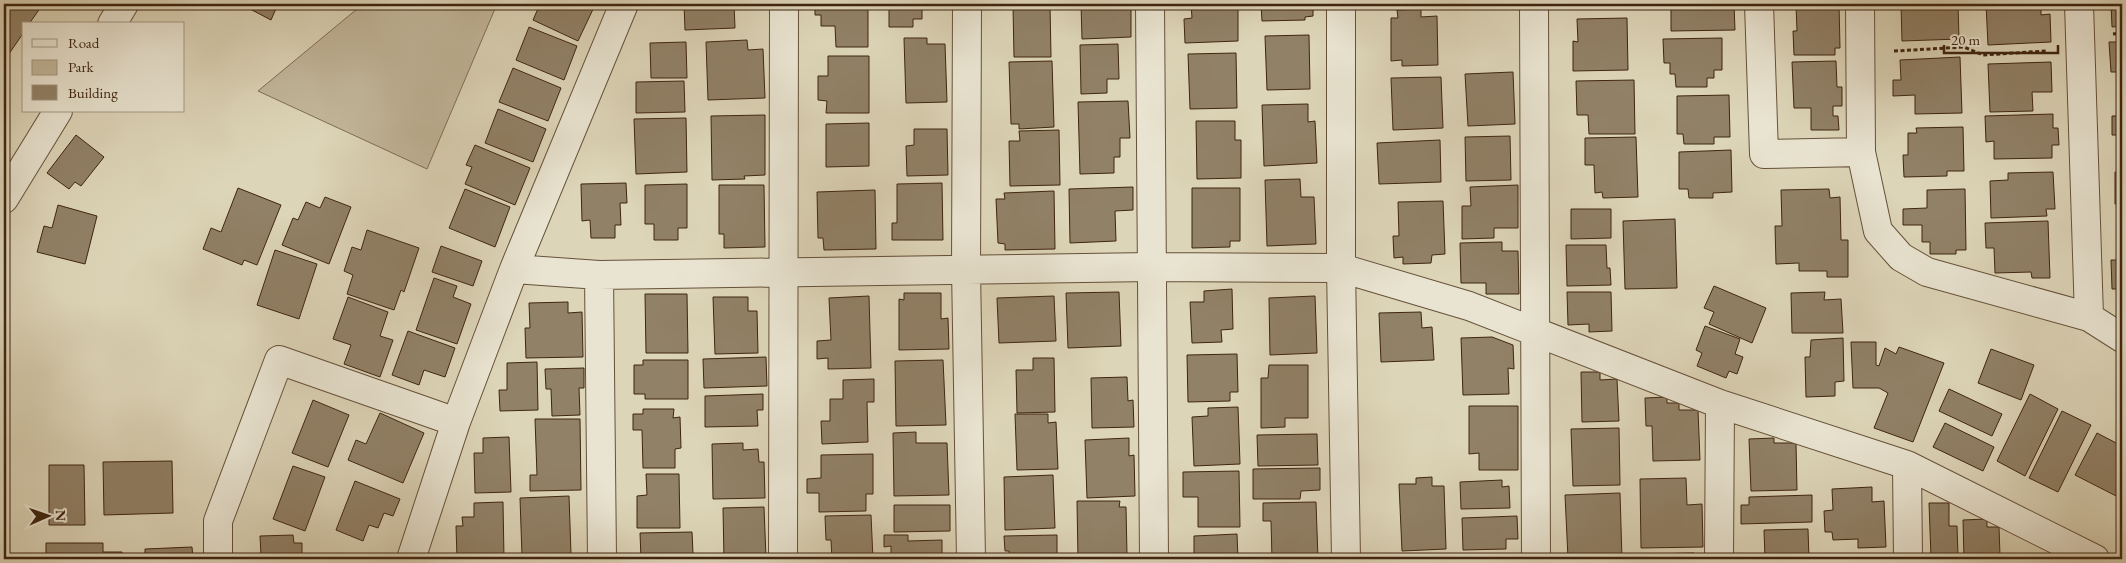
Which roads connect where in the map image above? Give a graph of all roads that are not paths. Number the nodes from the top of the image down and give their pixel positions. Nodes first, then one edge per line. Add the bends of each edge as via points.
1 (124, 4) edge
2 (624, 4) edge
3 (784, 4) edge
4 (967, 4) edge
5 (1150, 4) edge
6 (1341, 4) edge
7 (1534, 4) edge
8 (1759, 4) edge
9 (1860, 4) edge
10 (2079, 4) edge
11 (113, 22) edge
12 (57, 112) edge
13 (1861, 152) junction
14 (4, 199) edge
15 (1151, 267) junction
16 (1341, 268) junction
17 (514, 269) junction
18 (966, 269) junction
19 (784, 271) junction
20 (599, 274) junction
21 (2089, 317) junction
22 (1534, 332) junction
23 (2122, 338) edge
24 (1720, 404) junction
25 (456, 422) junction
26 (1907, 465) junction
27 (218, 559) edge
28 (411, 559) edge
29 (602, 559) edge
30 (783, 559) edge
31 (970, 559) edge
32 (1154, 559) edge
33 (1346, 559) edge
34 (1536, 559) edge
35 (1719, 559) edge
36 (1908, 559) edge
37 (2095, 559) edge

1 - 11 street
2 - 17 street
3 - 19 street
4 - 18 street
5 - 15 street
6 - 16 street
7 - 22 street
8 - 13 street via 1764,154
9 - 13 street
10 - 21 street
12 - 14 street
13 - 21 street via 1878,231 1901,256 1927,272
15 - 16 street
15 - 18 street
15 - 32 street
16 - 22 street via 1469,306
16 - 33 street
17 - 20 street
17 - 25 street
18 - 19 street
18 - 31 street
19 - 20 street
19 - 30 street
20 - 29 street
21 - 23 street
22 - 24 street
22 - 34 street
24 - 26 street
24 - 35 street
25 - 27 street via 279,360 218,521
25 - 28 street
26 - 36 street
26 - 37 street

